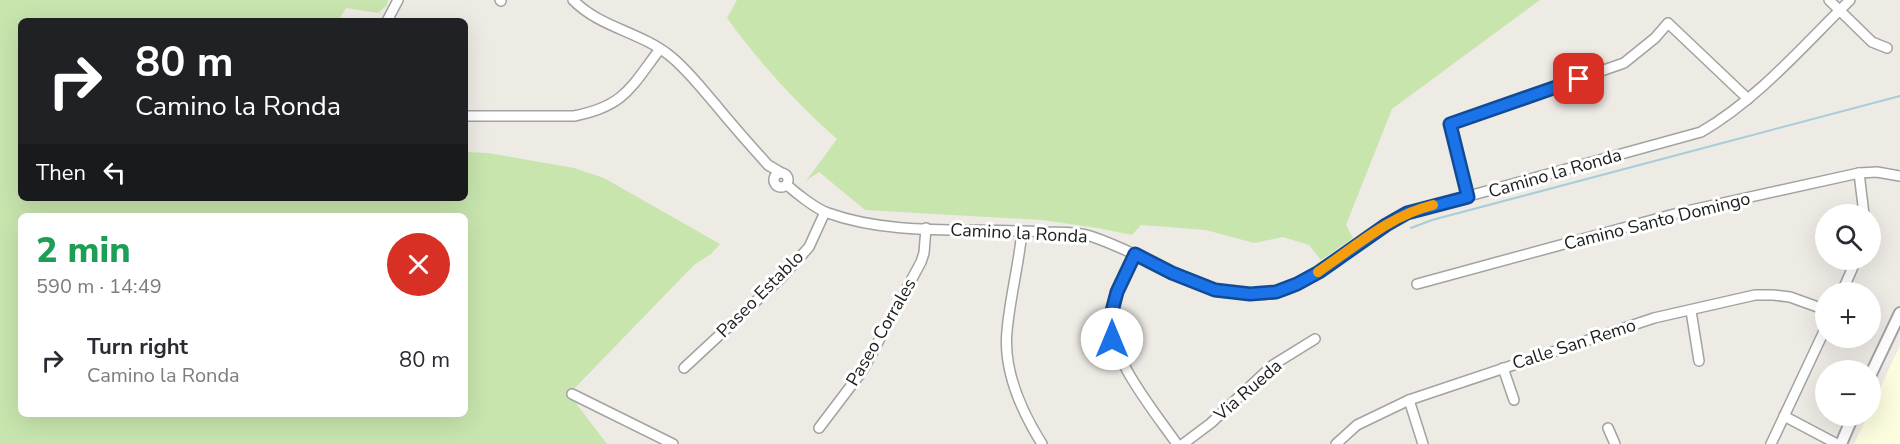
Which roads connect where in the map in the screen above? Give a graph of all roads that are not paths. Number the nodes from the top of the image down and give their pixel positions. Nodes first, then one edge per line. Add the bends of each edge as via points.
1 (398, 0) edge
2 (573, 0) edge
3 (1829, 0) edge
4 (1850, 0) edge
5 (1839, 10) junction
6 (389, 18) edge
7 (1887, 48) dead end
8 (660, 49) junction
9 (1748, 99) junction
10 (468, 116) edge
11 (1859, 173) junction
12 (1900, 176) edge
13 (1468, 197) junction
14 (1863, 204) edge
15 (825, 212) junction
16 (926, 228) junction
17 (1022, 231) junction
18 (1135, 254) junction
19 (1417, 284) dead end
20 (1815, 306) edge
21 (1691, 310) junction
22 (1900, 313) edge
23 (1315, 339) dead end
24 (1816, 348) edge
25 (1700, 360) dead end
26 (1878, 360) edge
27 (684, 368) dead end
28 (1503, 368) junction
29 (572, 394) dead end
30 (1409, 400) junction
31 (1514, 400) dead end
32 (1784, 416) junction
33 (1848, 426) edge
34 (819, 428) dead end
35 (1608, 428) dead end
36 (674, 444) edge
37 (1042, 444) edge
38 (1177, 444) edge
39 (1183, 444) edge
40 (1336, 444) edge
41 (1424, 444) edge
42 (1616, 444) edge
43 (1771, 444) edge
44 (1839, 444) edge

1 - 6 street
2 - 8 street, Camino la Ronda via 579,7
3 - 5 street
4 - 5 street, Camino la Ronda
5 - 7 street via 1872,42
5 - 9 street, Camino la Ronda
8 - 10 street via 631,89 590,113
8 - 15 street, Camino la Ronda via 689,73 768,169 777,175 784,172 789,180 787,185
9 - 13 street, Camino la Ronda via 1701,132
9 - 13 street via 1668,23 1624,63 1450,124
11 - 12 street, Camino Santo Domingo
11 - 14 street
11 - 19 street, Camino Santo Domingo via 1678,213
13 - 18 street, Camino la Ronda via 1407,213 1319,272 1276,292 1215,290
15 - 16 street, Camino la Ronda via 871,225
15 - 27 street, Paseo Establo via 809,247 782,277
16 - 17 street, Camino la Ronda
16 - 34 street, Paseo Corrales via 921,262 856,380
17 - 18 street, Camino la Ronda via 1088,235
17 - 37 street via 1007,333 1008,368 1028,421
18 - 38 street via 1117,292 1111,315 1112,339 1124,367
20 - 21 street, Calle San Remo via 1773,295
21 - 25 street
21 - 28 street, Calle San Remo via 1654,318
22 - 26 street
23 - 39 street, Via Rueda via 1273,365
24 - 32 street
28 - 30 street, Calle San Remo
28 - 31 street
29 - 36 street
30 - 40 street, Calle San Remo via 1357,425
30 - 41 street
32 - 43 street
32 - 44 street
33 - 44 street
35 - 42 street

